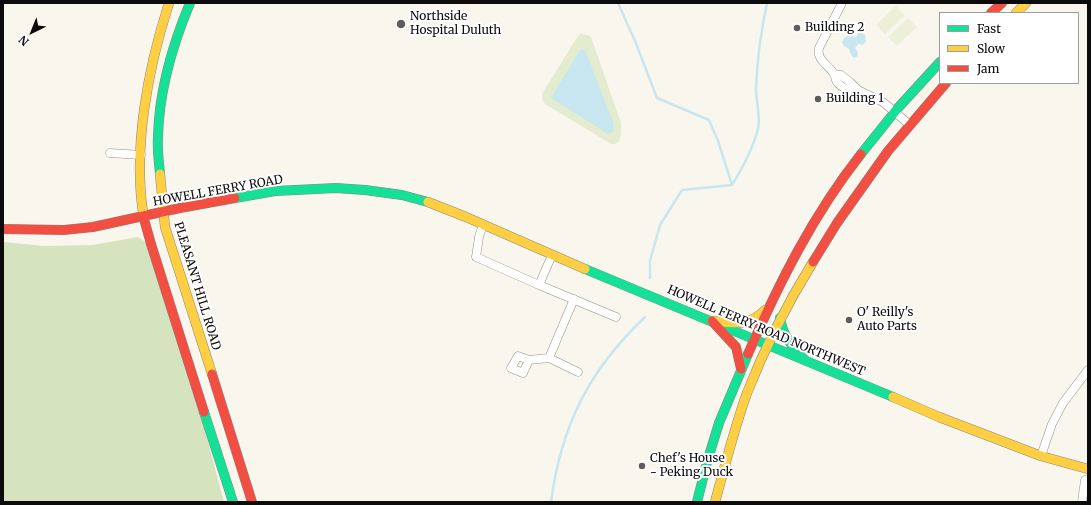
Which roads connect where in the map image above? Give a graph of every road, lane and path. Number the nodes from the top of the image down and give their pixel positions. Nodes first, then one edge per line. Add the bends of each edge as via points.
1 (169, 3) edge
2 (190, 3) edge
3 (842, 3) edge
4 (1002, 3) edge
5 (1026, 3) edge
6 (992, 12) edge
7 (1017, 12) edge
8 (939, 63) edge
9 (945, 84) edge
10 (895, 112) junction
11 (910, 125) junction
12 (110, 153) dead end
13 (141, 155) junction
14 (437, 205) joint
15 (163, 212) junction
16 (145, 216) junction
17 (483, 224) junction
18 (3, 229) edge
19 (552, 255) junction
20 (539, 285) junction
21 (574, 299) junction
22 (770, 306) junction
23 (616, 317) dead end
24 (780, 318) junction
25 (712, 321) junction
26 (754, 340) junction
27 (767, 345) junction
28 (549, 358) junction
29 (529, 360) dead end
30 (805, 360) junction
31 (741, 369) junction
32 (1088, 370) edge
33 (578, 372) dead end
34 (1041, 456) junction
35 (1088, 469) edge
36 (1088, 478) edge
37 (233, 502) edge
38 (252, 502) edge
39 (697, 502) edge
40 (715, 502) edge
41 (1082, 502) edge

1 - 13 main road via 152,67
2 - 15 main road, PLEASANT HILL ROAD via 176,34 163,86 158,133
3 - 10 street via 819,48 821,60 846,90 858,90 883,102
4 - 6 main road
5 - 7 main road
8 - 10 main road
9 - 11 main road
10 - 11 street
10 - 22 main road via 813,224 789,265
11 - 24 main road via 837,223
12 - 13 street
13 - 16 main road via 142,203
14 - 15 main road, HOWELL FERRY ROAD via 402,195 336,188 275,191
14 - 17 main road, HOWELL FERRY ROAD NORTHWEST
15 - 16 main road, HOWELL FERRY ROAD
15 - 38 main road, PLEASANT HILL ROAD via 165,227
16 - 18 main road, HOWELL FERRY ROAD via 64,230
16 - 37 main road
17 - 19 main road, HOWELL FERRY ROAD NORTHWEST
17 - 20 street via 476,257
19 - 20 street
19 - 25 main road, HOWELL FERRY ROAD NORTHWEST
20 - 21 street
21 - 23 street
21 - 28 street
22 - 25 main road via 750,322 741,324
22 - 26 main road
24 - 27 main road
24 - 30 main road via 789,345
25 - 26 main road, HOWELL FERRY ROAD NORTHWEST
25 - 31 main road via 736,347
26 - 27 main road, HOWELL FERRY ROAD NORTHWEST
26 - 31 main road
27 - 30 main road, HOWELL FERRY ROAD NORTHWEST
27 - 40 main road via 733,436
28 - 29 street
28 - 33 street
30 - 34 main road, HOWELL FERRY ROAD NORTHWEST via 939,418
31 - 39 main road via 718,424
32 - 34 street via 1063,403 1052,424
34 - 35 main road, HOWELL FERRY ROAD NORTHWEST
36 - 41 street via 1085,480

